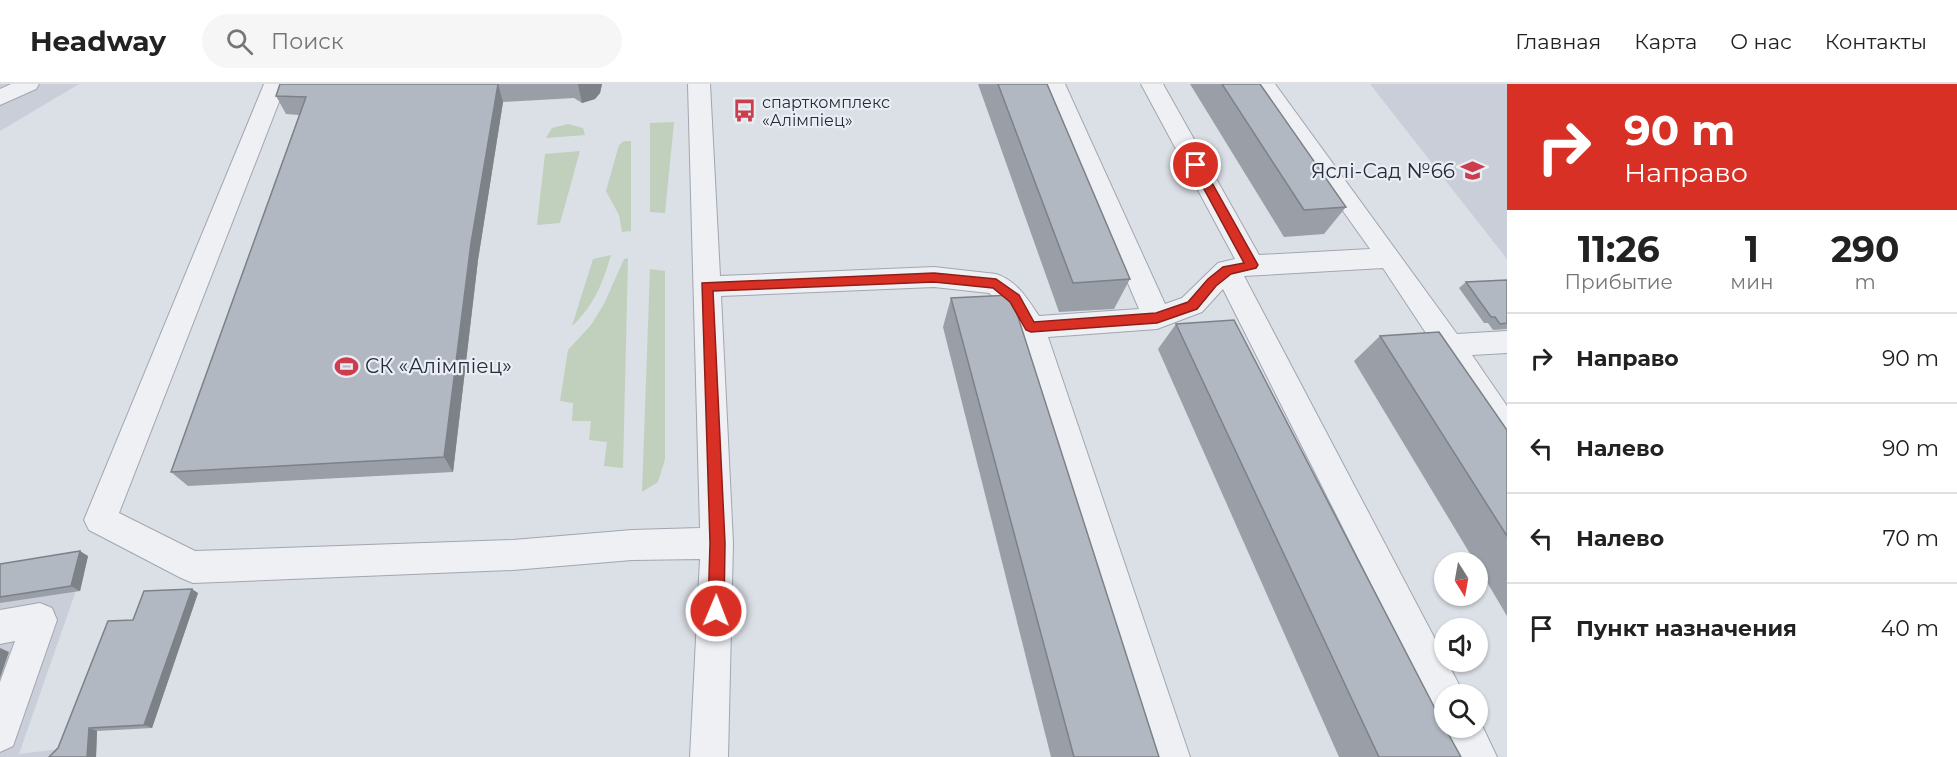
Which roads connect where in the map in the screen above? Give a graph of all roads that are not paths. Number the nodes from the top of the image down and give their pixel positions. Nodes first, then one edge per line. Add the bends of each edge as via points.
1 (28, 84) edge
2 (275, 84) edge
3 (699, 84) edge
4 (1054, 84) edge
5 (1152, 84) edge
6 (1264, 84) edge
7 (0, 98) edge
8 (1390, 258) junction
9 (1239, 268) junction
10 (706, 287) junction
11 (1157, 318) junction
12 (1031, 327) junction
13 (1507, 342) edge
14 (1451, 345) junction
15 (1507, 430) edge
16 (717, 543) junction
17 (0, 627) edge
18 (1441, 684) edge
19 (0, 733) edge
20 (1468, 738) edge
21 (709, 757) edge
22 (1171, 757) edge
23 (1478, 757) edge

1 - 7 street
2 - 16 street via 100,519 193,567
3 - 10 street
4 - 11 street
5 - 9 street
6 - 8 street
8 - 9 street
8 - 14 street
9 - 11 street via 1212,283 1192,305
9 - 18 street
10 - 12 street via 934,277 996,284 1014,299
10 - 16 street
11 - 12 street
12 - 22 street
13 - 14 street
14 - 15 street
16 - 21 street
17 - 19 street via 39,620
20 - 23 street

